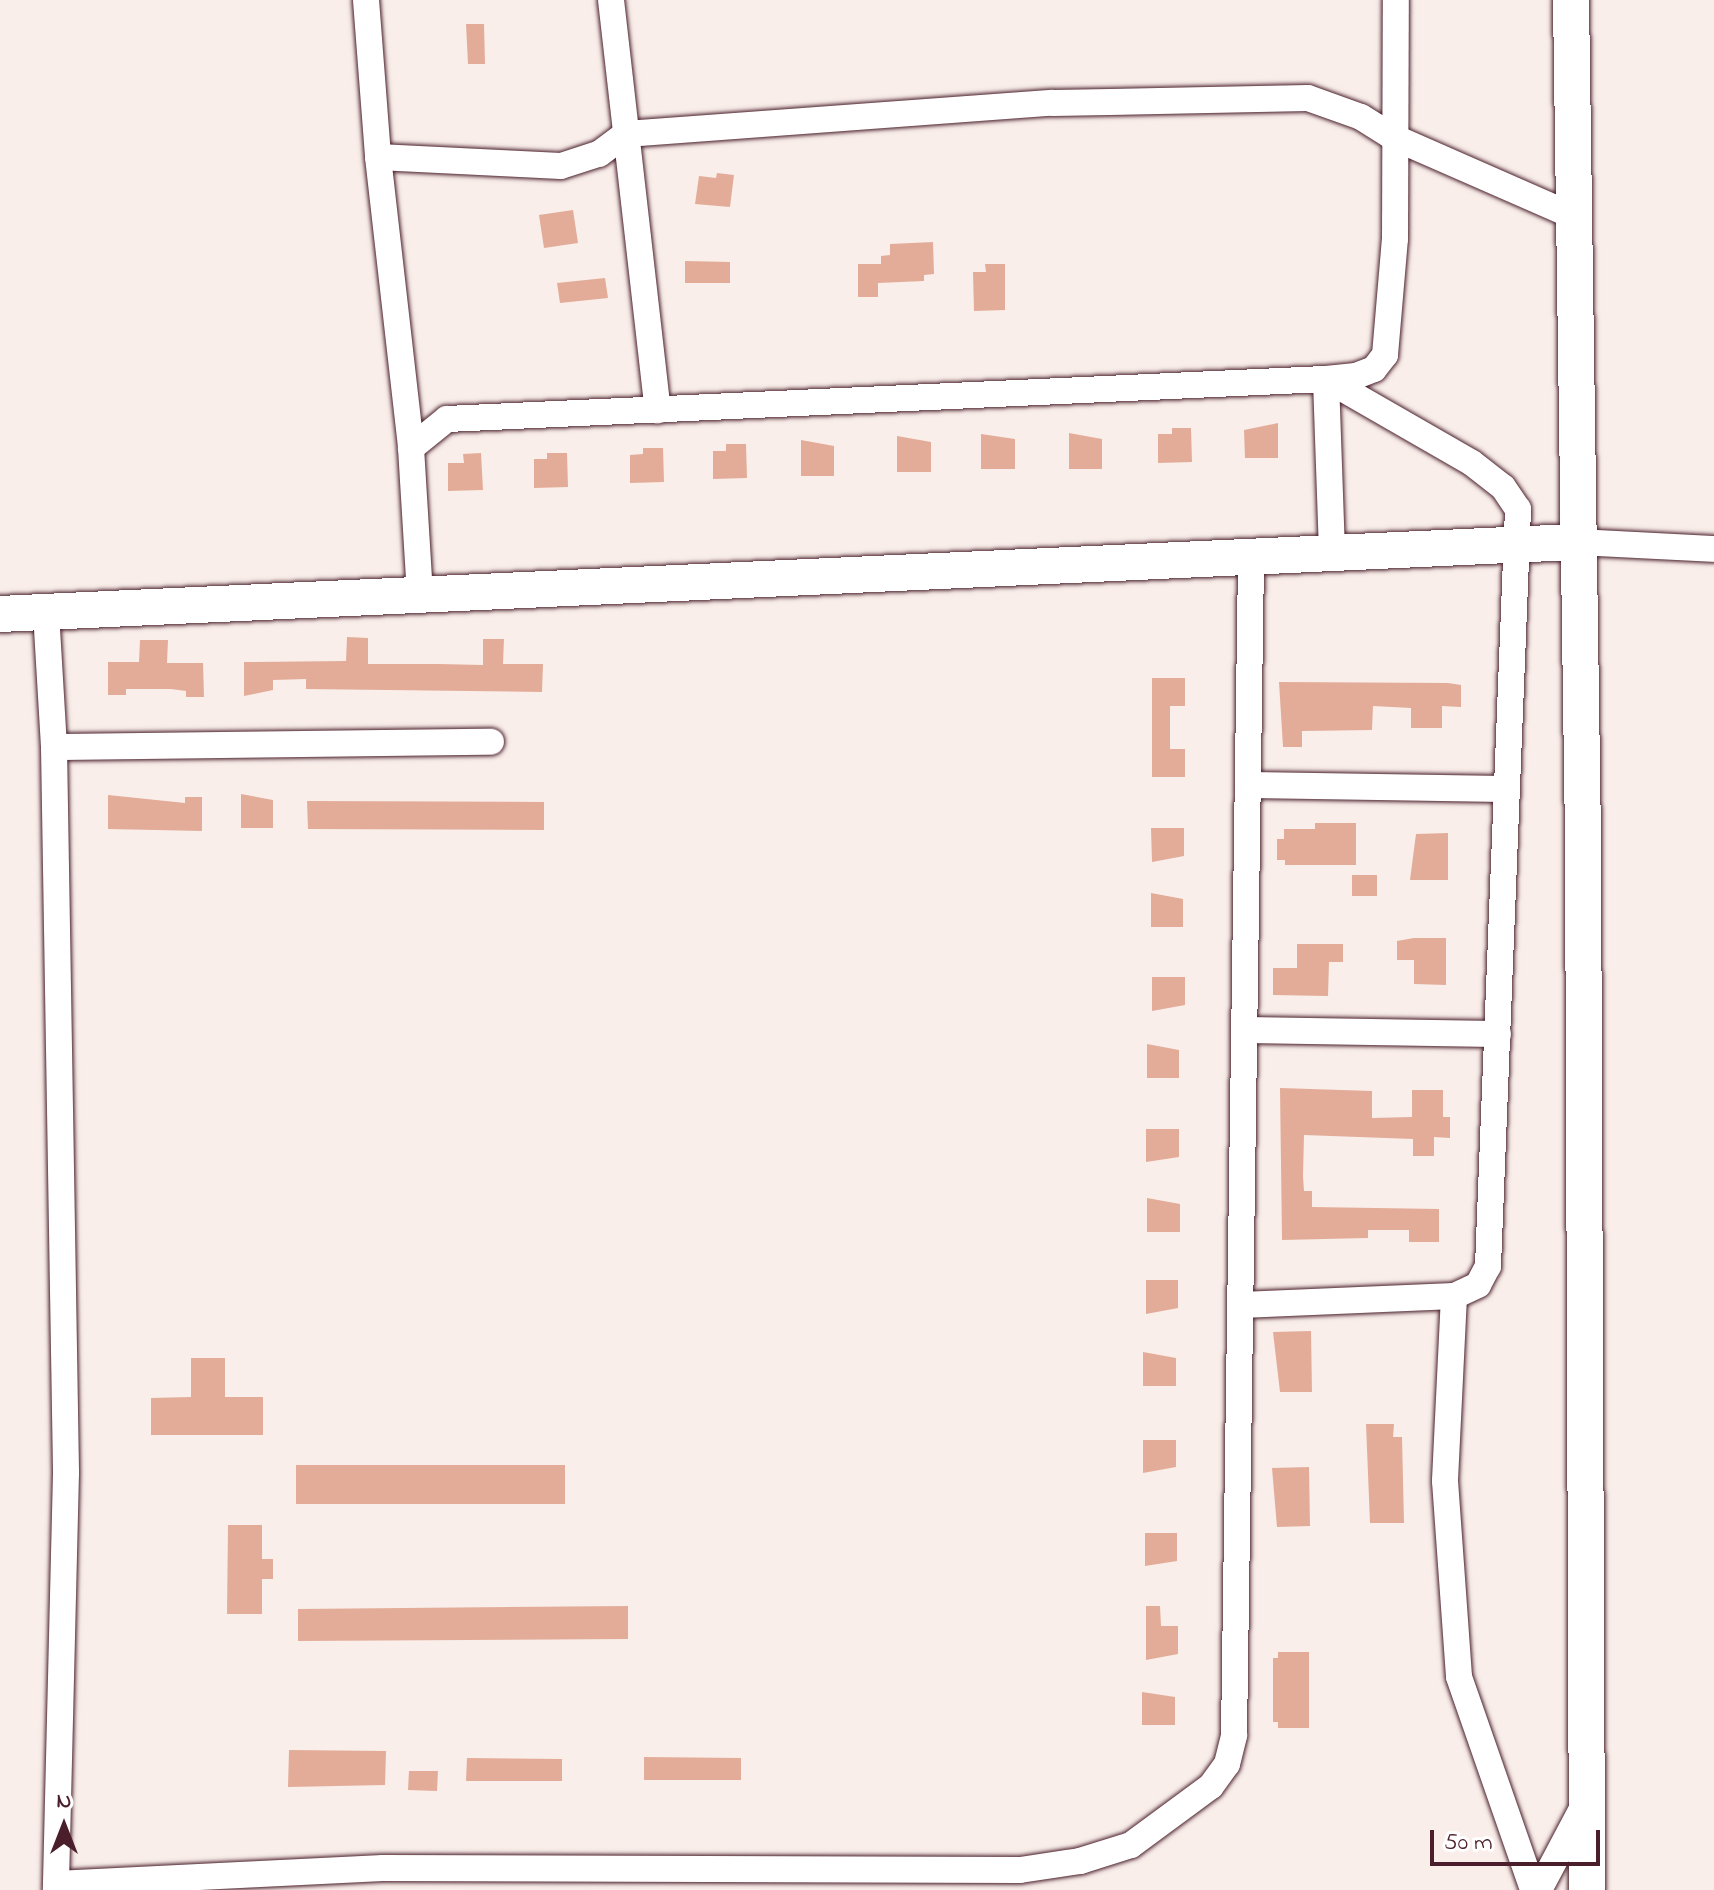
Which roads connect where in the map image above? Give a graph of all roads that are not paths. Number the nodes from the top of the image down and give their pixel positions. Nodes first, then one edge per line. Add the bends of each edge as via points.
1 (366, 0) edge
2 (611, 0) edge
3 (1396, 0) edge
4 (1571, 0) edge
5 (626, 134) junction
6 (1393, 137) junction
7 (378, 157) junction
8 (1575, 217) junction
9 (1326, 379) junction
10 (658, 410) junction
11 (411, 448) junction
12 (1576, 542) junction
13 (1517, 543) junction
14 (1714, 549) edge
15 (1332, 552) junction
16 (1251, 555) junction
17 (420, 595) junction
18 (46, 612) junction
19 (0, 614) edge
20 (491, 742) dead end
21 (54, 747) junction
22 (1248, 785) junction
23 (1507, 789) junction
24 (1244, 1030) junction
25 (1498, 1034) junction
26 (1454, 1296) junction
27 (1241, 1305) junction
28 (1588, 1798) junction
29 (56, 1887) edge
30 (1533, 1890) edge
31 (1539, 1890) edge
32 (1587, 1890) edge

1 - 7 street
2 - 5 street
3 - 6 street
4 - 8 street
5 - 6 street via 1053,103 1308,98 1361,117
5 - 7 street via 599,154 561,166
5 - 10 street
6 - 8 street
6 - 9 street via 1395,239 1385,355 1374,369
7 - 11 street
8 - 12 street
9 - 10 street
9 - 13 street via 1472,463 1503,487 1518,509
9 - 15 street
10 - 11 street via 447,419
11 - 17 street
12 - 13 street
12 - 14 street
12 - 28 street via 1583,854
13 - 15 street
13 - 23 street
15 - 16 street
16 - 17 street
16 - 22 street
17 - 18 street
18 - 19 street
18 - 21 street
20 - 21 street
21 - 29 street via 66,1473
22 - 23 street
22 - 24 street
23 - 25 street
24 - 25 street
24 - 27 street
25 - 26 street via 1488,1266 1478,1285
26 - 27 street
26 - 30 street via 1445,1481 1459,1677
27 - 29 street via 1234,1735 1227,1764 1211,1786 1131,1845 1080,1861 1020,1870 383,1868
28 - 31 street
28 - 32 street

